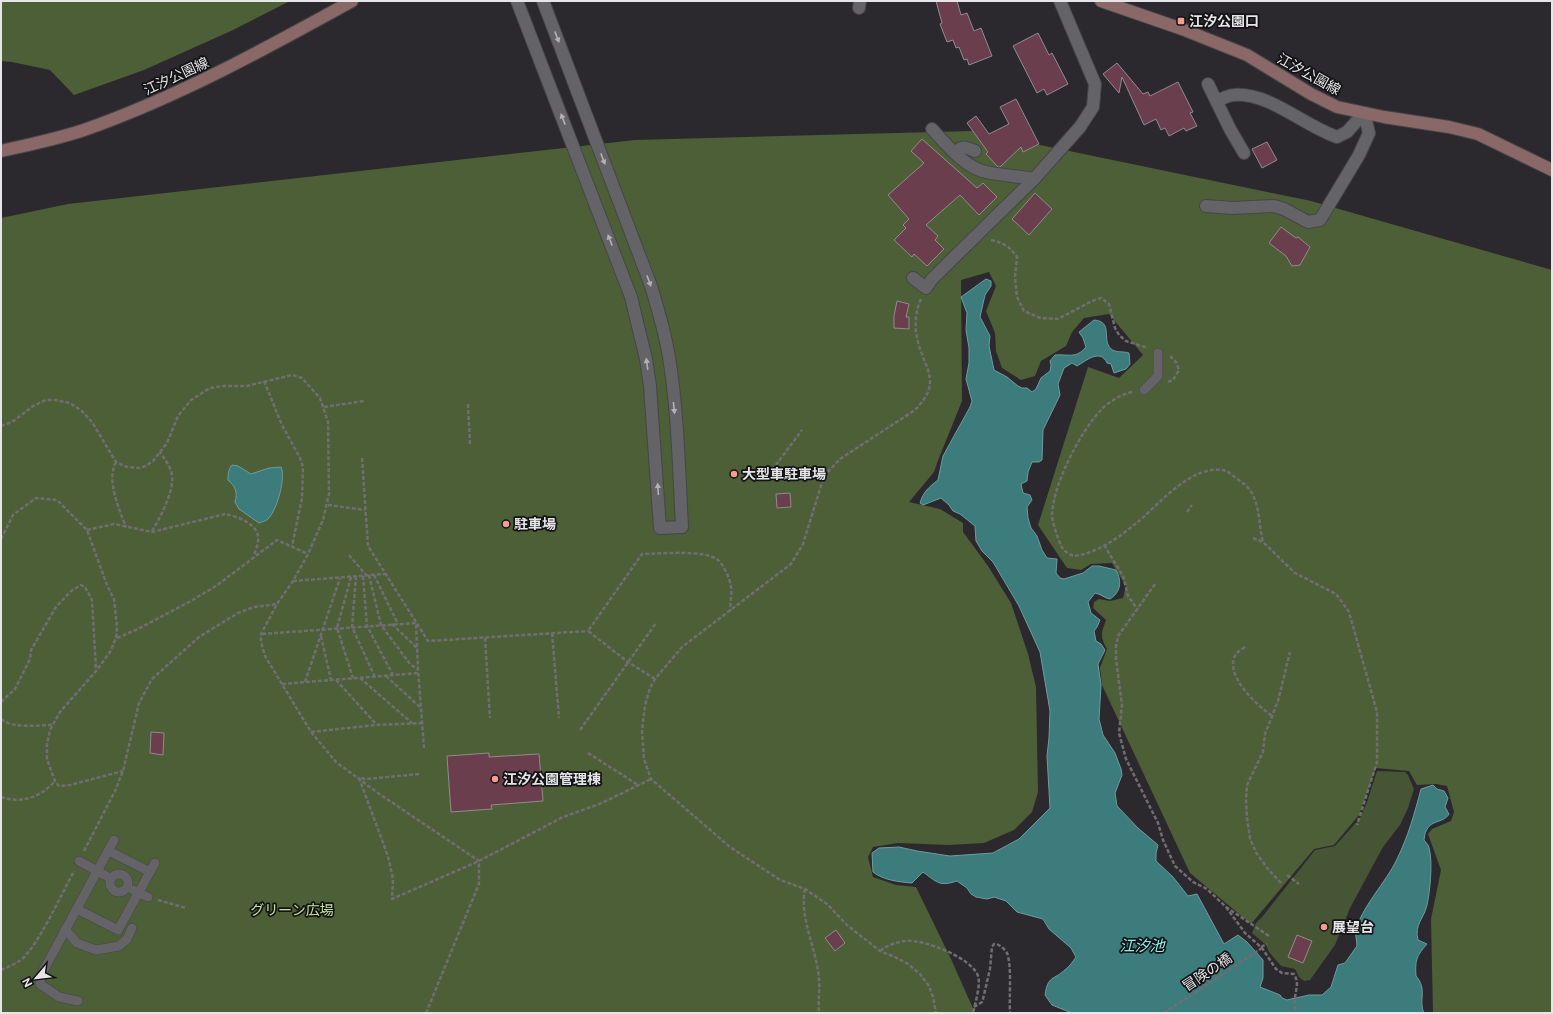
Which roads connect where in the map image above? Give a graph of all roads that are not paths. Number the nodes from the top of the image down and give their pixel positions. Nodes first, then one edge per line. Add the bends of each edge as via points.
1 (352, 1) edge
2 (517, 1) edge
3 (543, 1) edge
4 (1060, 1) edge
5 (1101, 1) edge
6 (1208, 84) dead end
7 (1216, 101) junction
8 (1364, 113) junction
9 (932, 129) dead end
10 (1, 151) edge
11 (975, 151) dead end
12 (955, 153) junction
13 (1244, 153) dead end
14 (1552, 170) edge
15 (1034, 179) junction
16 (1206, 206) dead end
17 (913, 278) dead end
18 (1158, 353) road end
19 (1144, 390) road end
20 (114, 840) dead end
21 (109, 851) junction
22 (79, 861) road end
23 (129, 862) junction
24 (155, 863) dead end
25 (98, 871) junction
26 (150, 872) junction
27 (124, 875) junction
28 (110, 878) junction
29 (127, 887) junction
30 (139, 893) junction
31 (148, 897) road end
32 (77, 909) junction
33 (132, 928) dead end
34 (65, 929) junction
35 (78, 1001) dead end

1 - 10 main road, 江汐公園線 via 215,75 169,96 82,131
3 -> 2 street via 651,286 660,317 669,358 677,431 682,528 660,528 650,386 631,297
4 - 15 street via 1095,84 1093,107 1080,127
5 - 8 main road, 江汐公園線 via 1182,29 1247,56 1337,107
6 - 7 street
7 - 8 street via 1233,95 1251,95 1337,137 1347,132
7 - 13 street
8 - 14 main road, 江汐公園線 via 1449,126 1478,134
8 - 16 street via 1369,132 1320,220 1308,222 1274,206
9 - 12 street
11 - 12 street via 966,146 960,147
12 - 15 street via 982,171
15 - 17 street via 932,279 926,288
18 - 19 lane via 1158,376
20 - 21 lane
21 - 23 lane
21 - 25 lane
22 - 25 lane
23 - 26 lane
23 - 27 lane
24 - 26 lane
25 - 28 lane
25 - 32 lane
26 - 30 lane
27 - 28 lane via 114,874
27 - 29 lane via 127,878
28 - 29 lane via 110,886 116,892
29 - 30 lane
30 - 31 lane
30 - 32 lane via 118,930
32 - 34 lane
33 - 34 lane via 128,939 119,946 96,950 77,943
34 - 35 lane via 41,975 40,984 59,997

